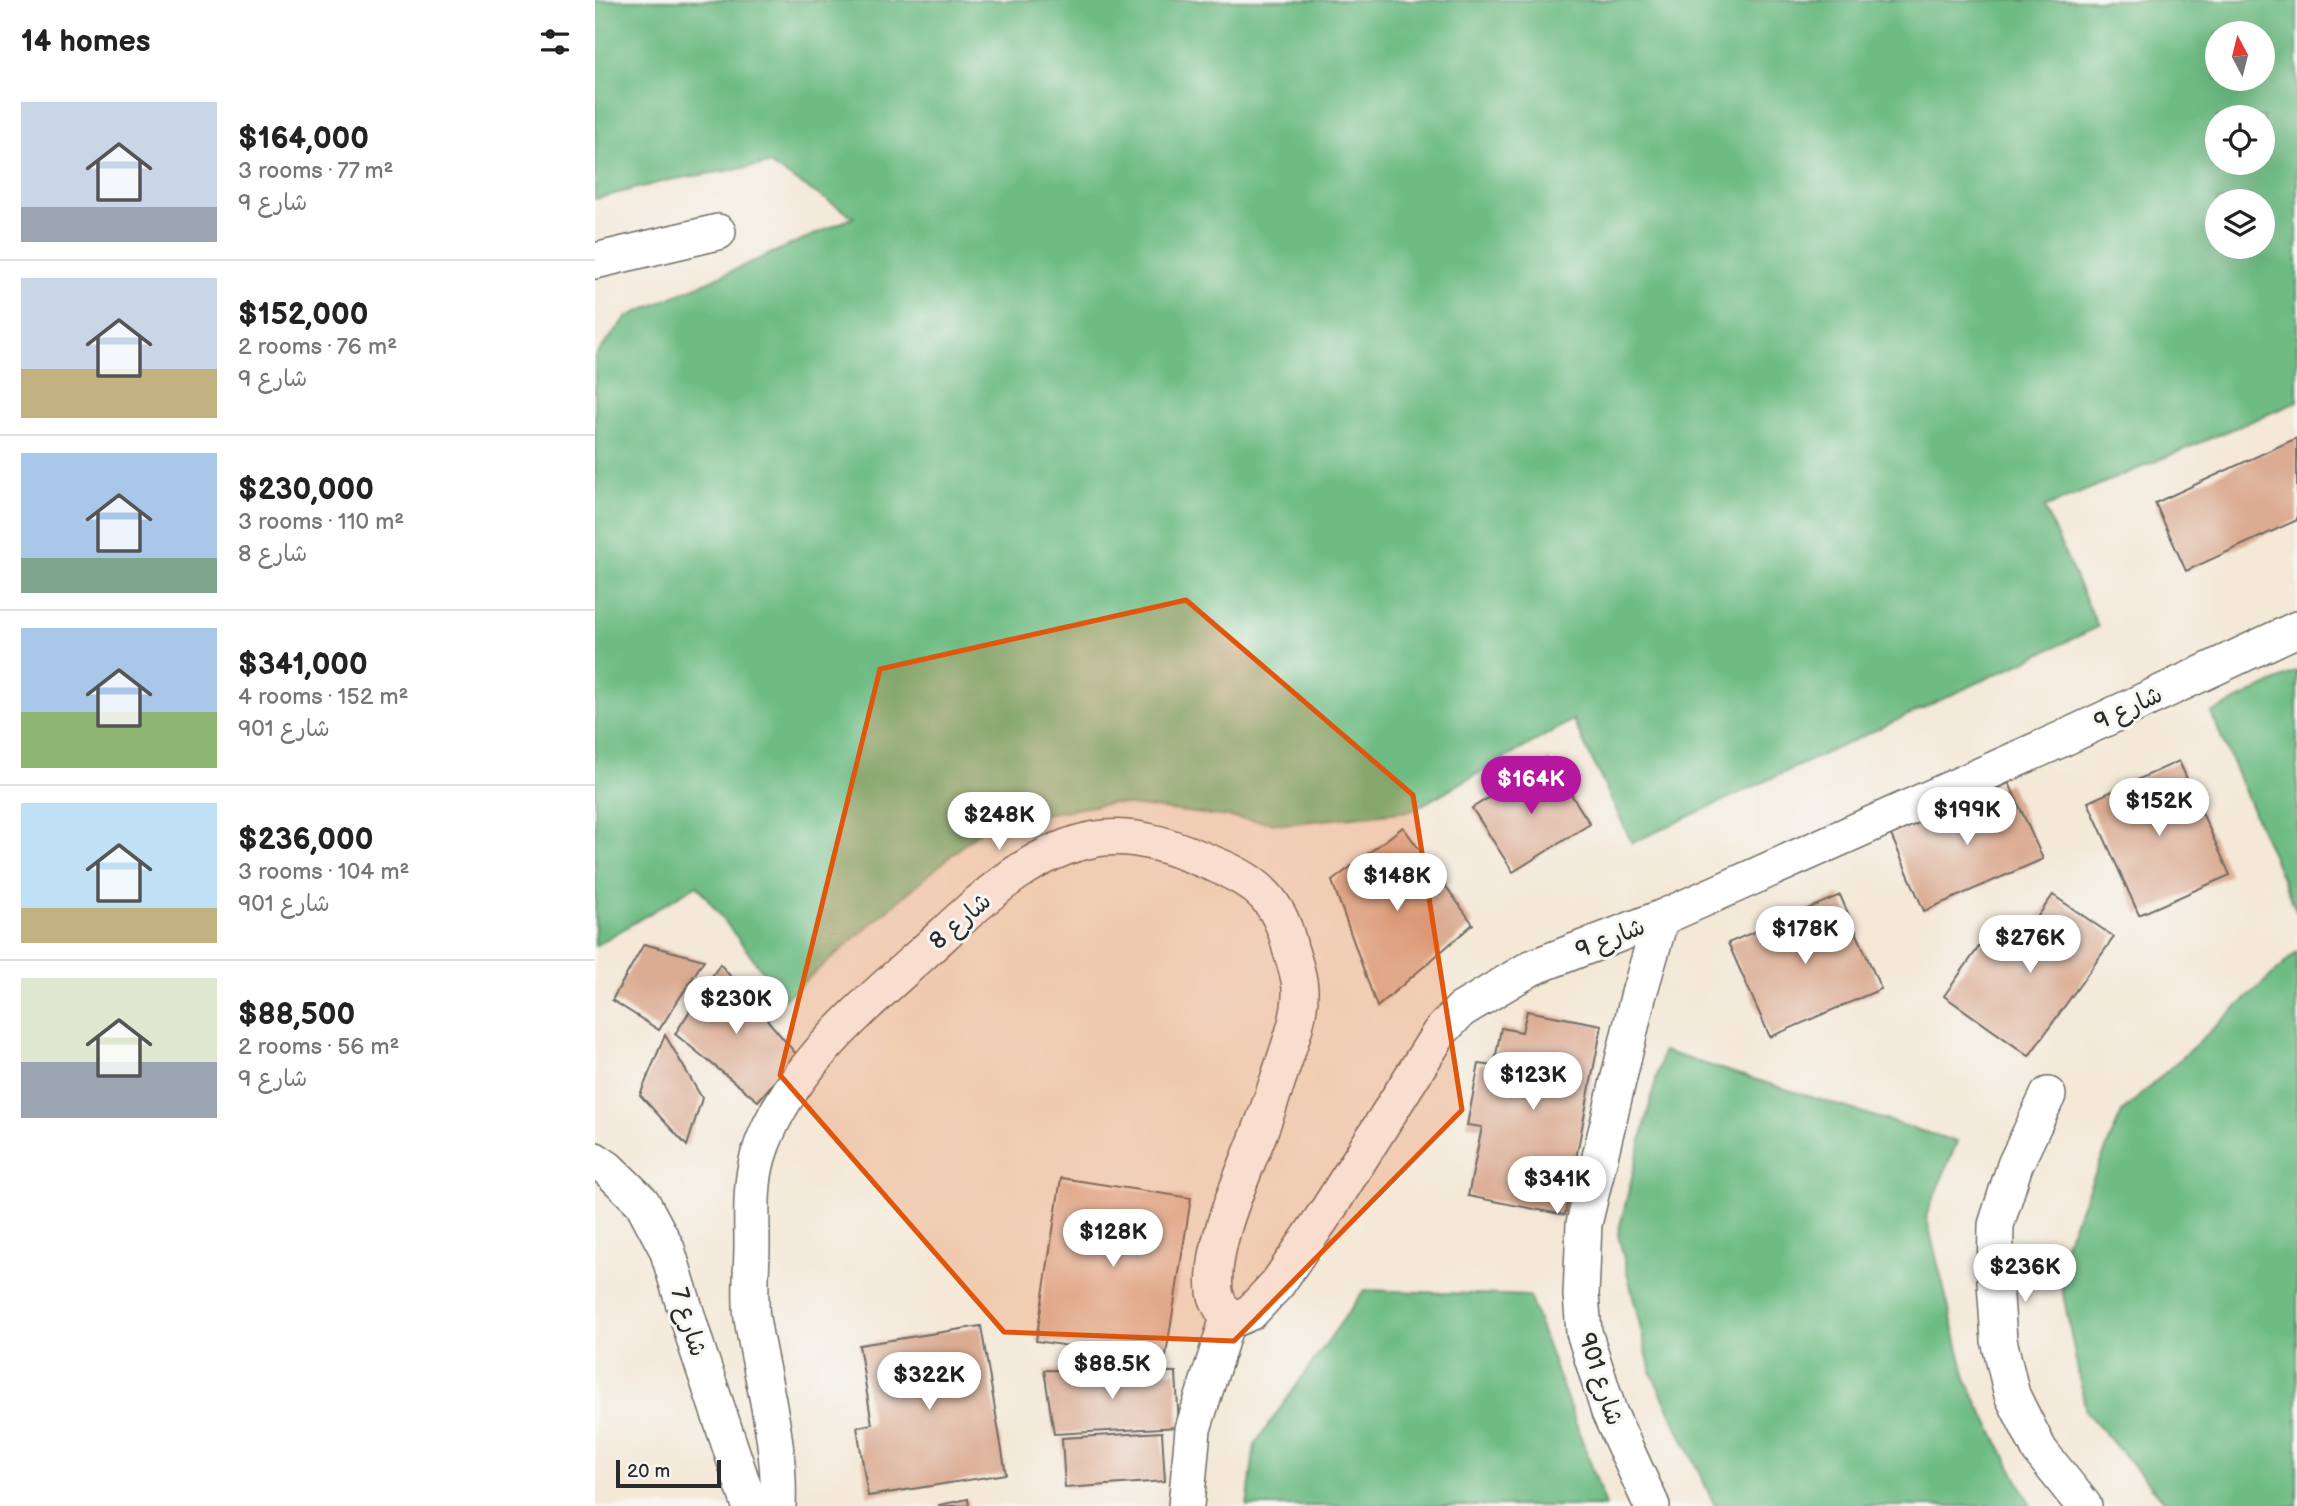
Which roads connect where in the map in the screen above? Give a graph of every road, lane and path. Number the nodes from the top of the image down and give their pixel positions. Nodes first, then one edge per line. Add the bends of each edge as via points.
1 (718, 232) dead end
2 (595, 261) edge
3 (2297, 629) edge
4 (1661, 918) junction
5 (2047, 1095) dead end
6 (595, 1160) edge
7 (1228, 1318) junction
8 (750, 1506) edge
9 (778, 1506) edge
10 (1186, 1506) edge
11 (1653, 1506) edge
12 (2084, 1506) edge

1 - 2 street
3 - 4 street, شارع 9
4 - 7 street, شارع 9 via 1531,968 1461,1010 1440,1032 1278,1283 1251,1312
4 - 11 street, شارع 901 via 1584,1224 1581,1295 1584,1332 1609,1412
5 - 12 street via 2015,1165 1996,1225 1999,1340 2012,1395 2040,1451
6 - 8 street, شارع 7 via 642,1202 667,1249
7 - 9 street, شارع 8 via 1215,1290 1223,1235 1233,1195 1293,1033 1300,990 1287,930 1258,886 1190,854 1115,836 1072,843 1025,868 902,972 845,1026 793,1086 775,1115 758,1158 752,1202 752,1314 771,1409
7 - 10 street via 1193,1429

